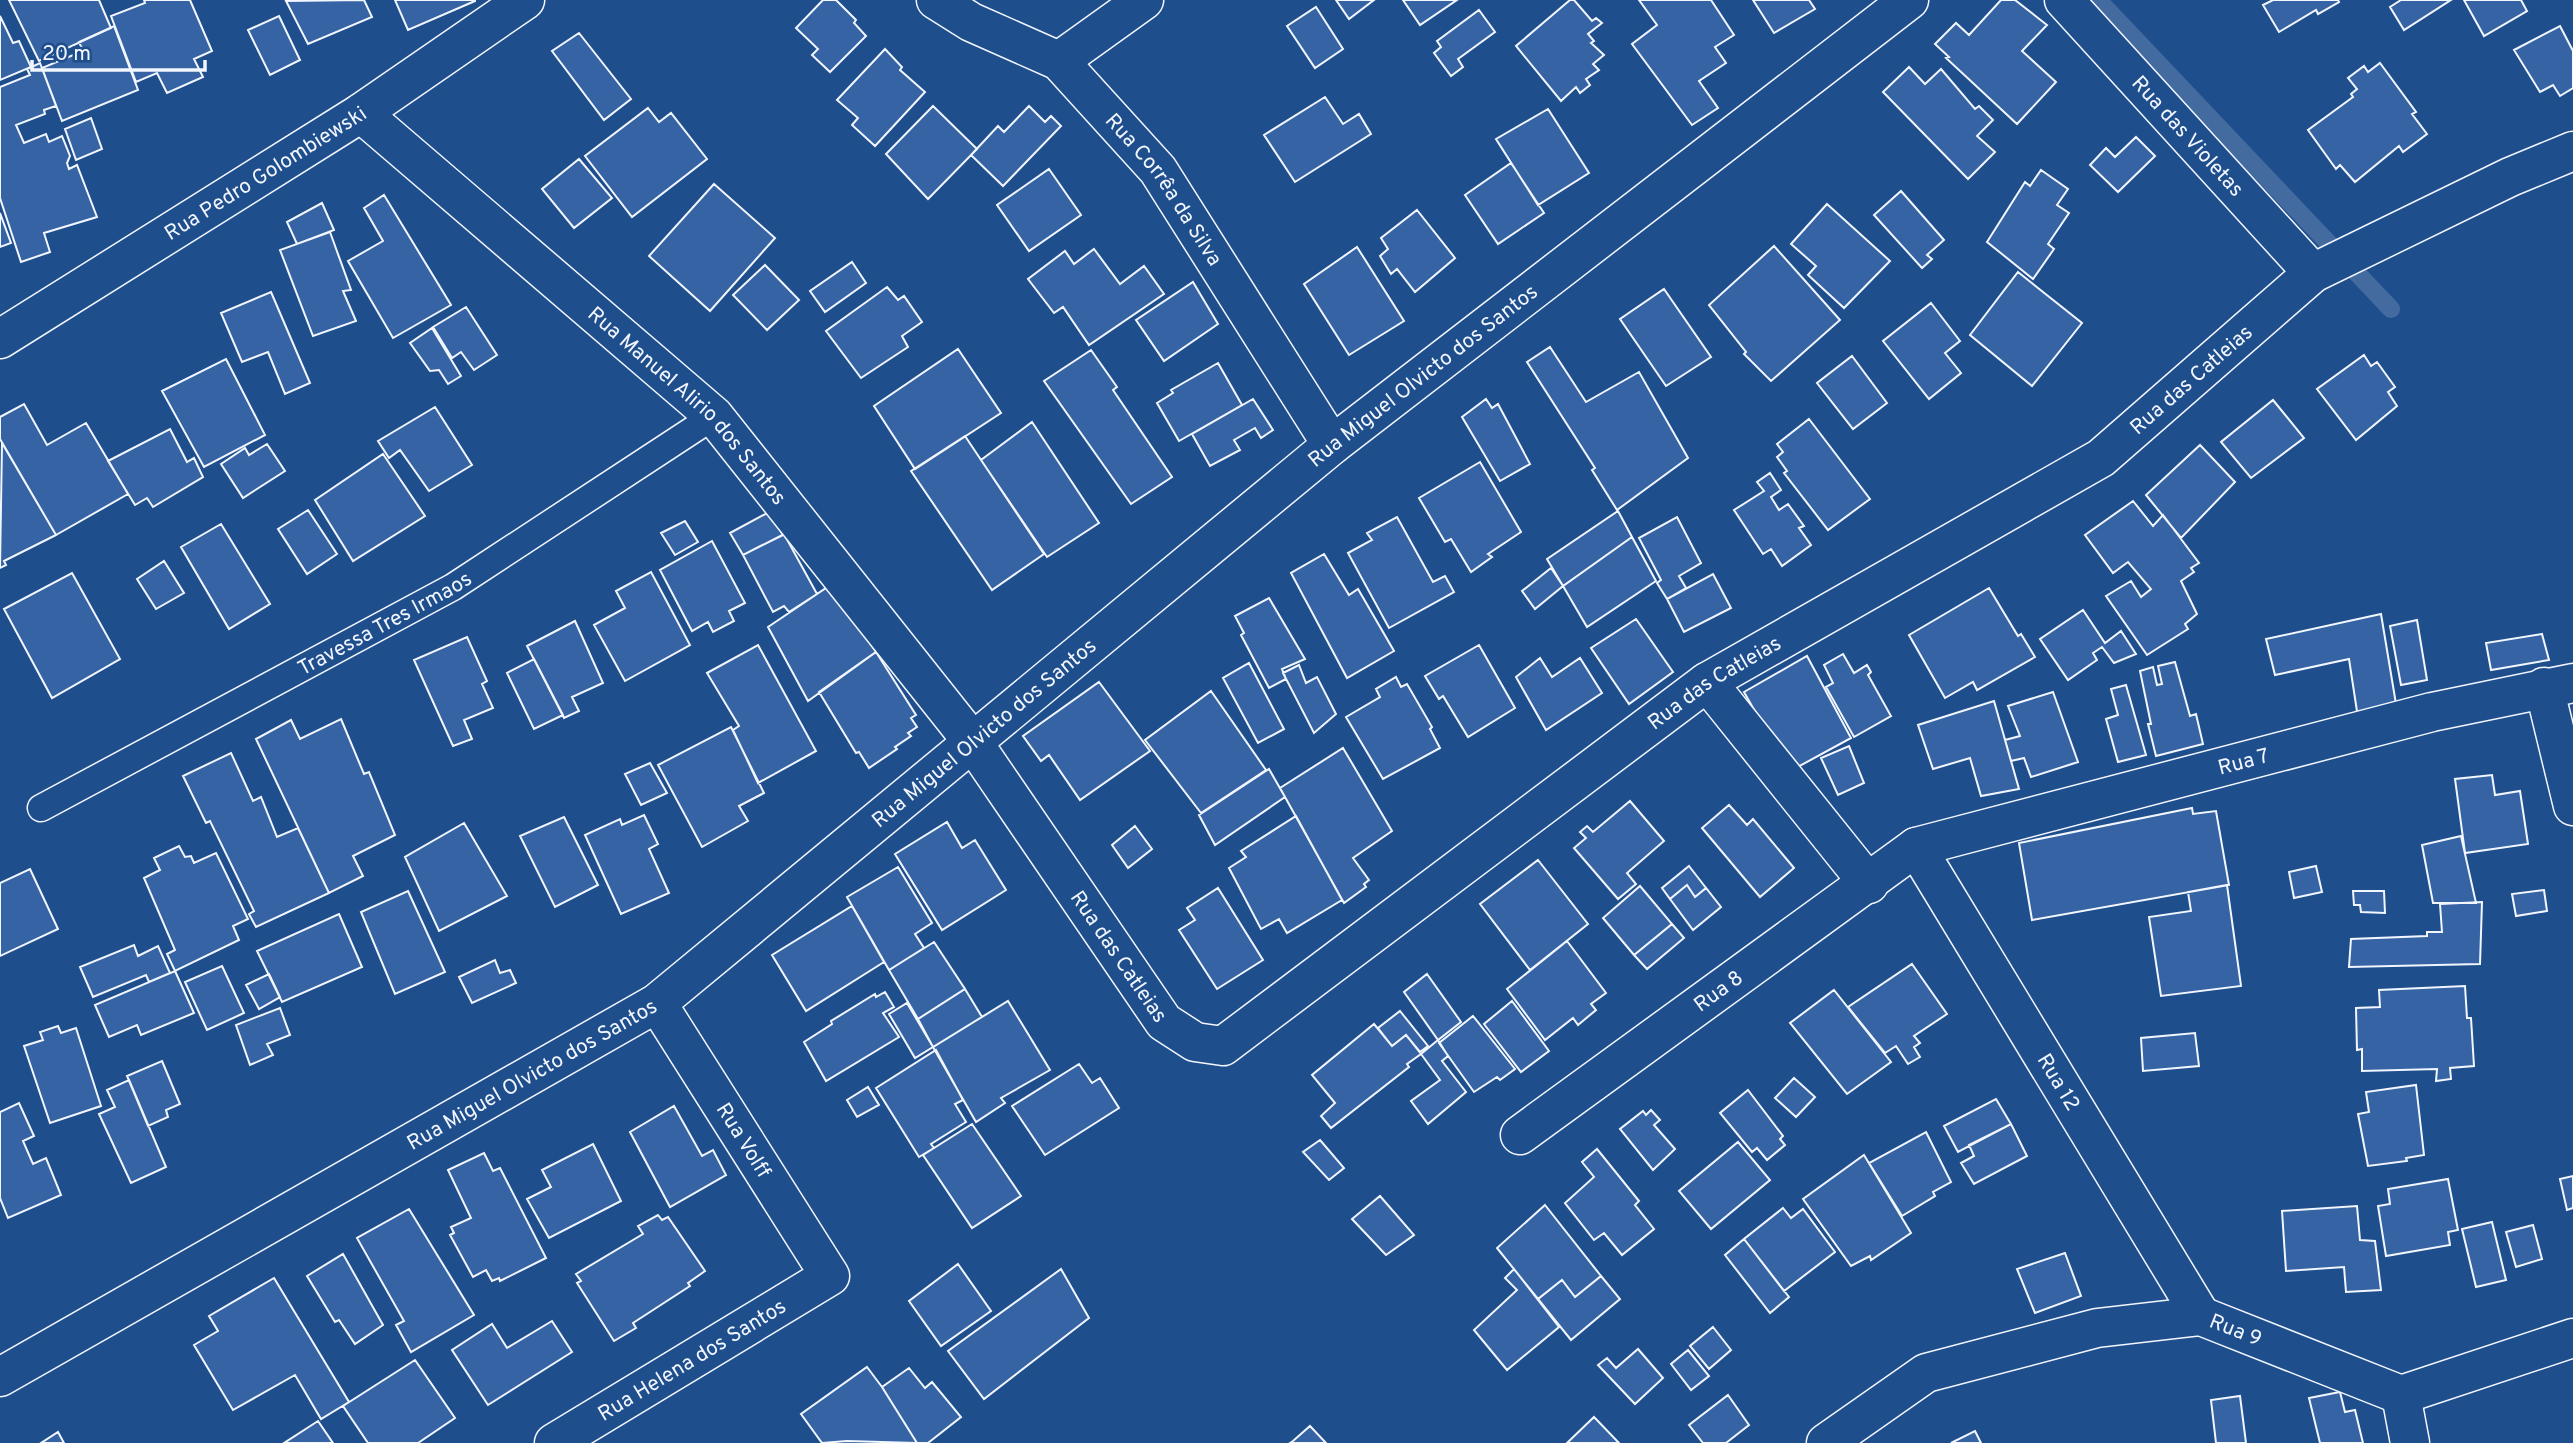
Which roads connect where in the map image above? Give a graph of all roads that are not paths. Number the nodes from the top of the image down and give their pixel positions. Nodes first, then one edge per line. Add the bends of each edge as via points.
1 (525, 0) edge
2 (936, 0) edge
3 (1144, 0) edge
4 (1909, 0) edge
5 (2064, 0) edge
6 (1059, 61) junction
7 (361, 113) junction
8 (2573, 151) edge
9 (2313, 273) junction
10 (0, 339) edge
11 (714, 416) junction
12 (1332, 445) junction
13 (1707, 682) junction
14 (2558, 685) edge
15 (972, 741) junction
16 (2573, 806) edge
17 (41, 808) dead end
18 (1916, 846) junction
19 (1869, 884) junction
20 (657, 1003) junction
21 (1520, 1135) dead end
22 (830, 1276) joint
23 (2201, 1316) junction
24 (2573, 1338) edge
25 (0, 1377) edge
26 (2401, 1395) junction
27 (554, 1443) edge
28 (1826, 1443) edge
29 (2410, 1443) edge

1 - 7 street, Rua Pedro Golombiewski
2 - 6 street, Rua Corrêa da Silva via 971,22
3 - 6 street
4 - 12 street, Rua Miguel Olvicto dos Santos
5 - 9 street, Rua das Violetas
6 - 12 street, Rua Corrêa da Silva via 1158,170
7 - 10 street, Rua Pedro Golombiewski
7 - 11 street, Rua Manuel Alirio dos Santos
8 - 9 street, Rua das Catleias
9 - 13 street, Rua das Catleias via 2101,458
11 - 15 street, Rua Manuel Alirio dos Santos
11 - 17 lane, Travessa Tres Irmaos via 453,587
12 - 15 street, Rua Miguel Olvicto dos Santos
13 - 15 street, Rua das Catleias via 1223,1046 1195,1042 1164,1021
13 - 19 street
14 - 16 street
14 - 18 street, Rua 7 via 2432,712
15 - 20 street, Rua Miguel Olvicto dos Santos
18 - 19 street, Rua 8
18 - 23 street, Rua 12
19 - 21 street, Rua 8
20 - 22 street, Rua Volff
20 - 25 street, Rua Miguel Olvicto dos Santos
22 - 27 street, Rua Helena dos Santos
23 - 26 street, Rua 9
23 - 28 street, Rua 9 via 2097,1328 1926,1373
24 - 26 street
26 - 29 street

